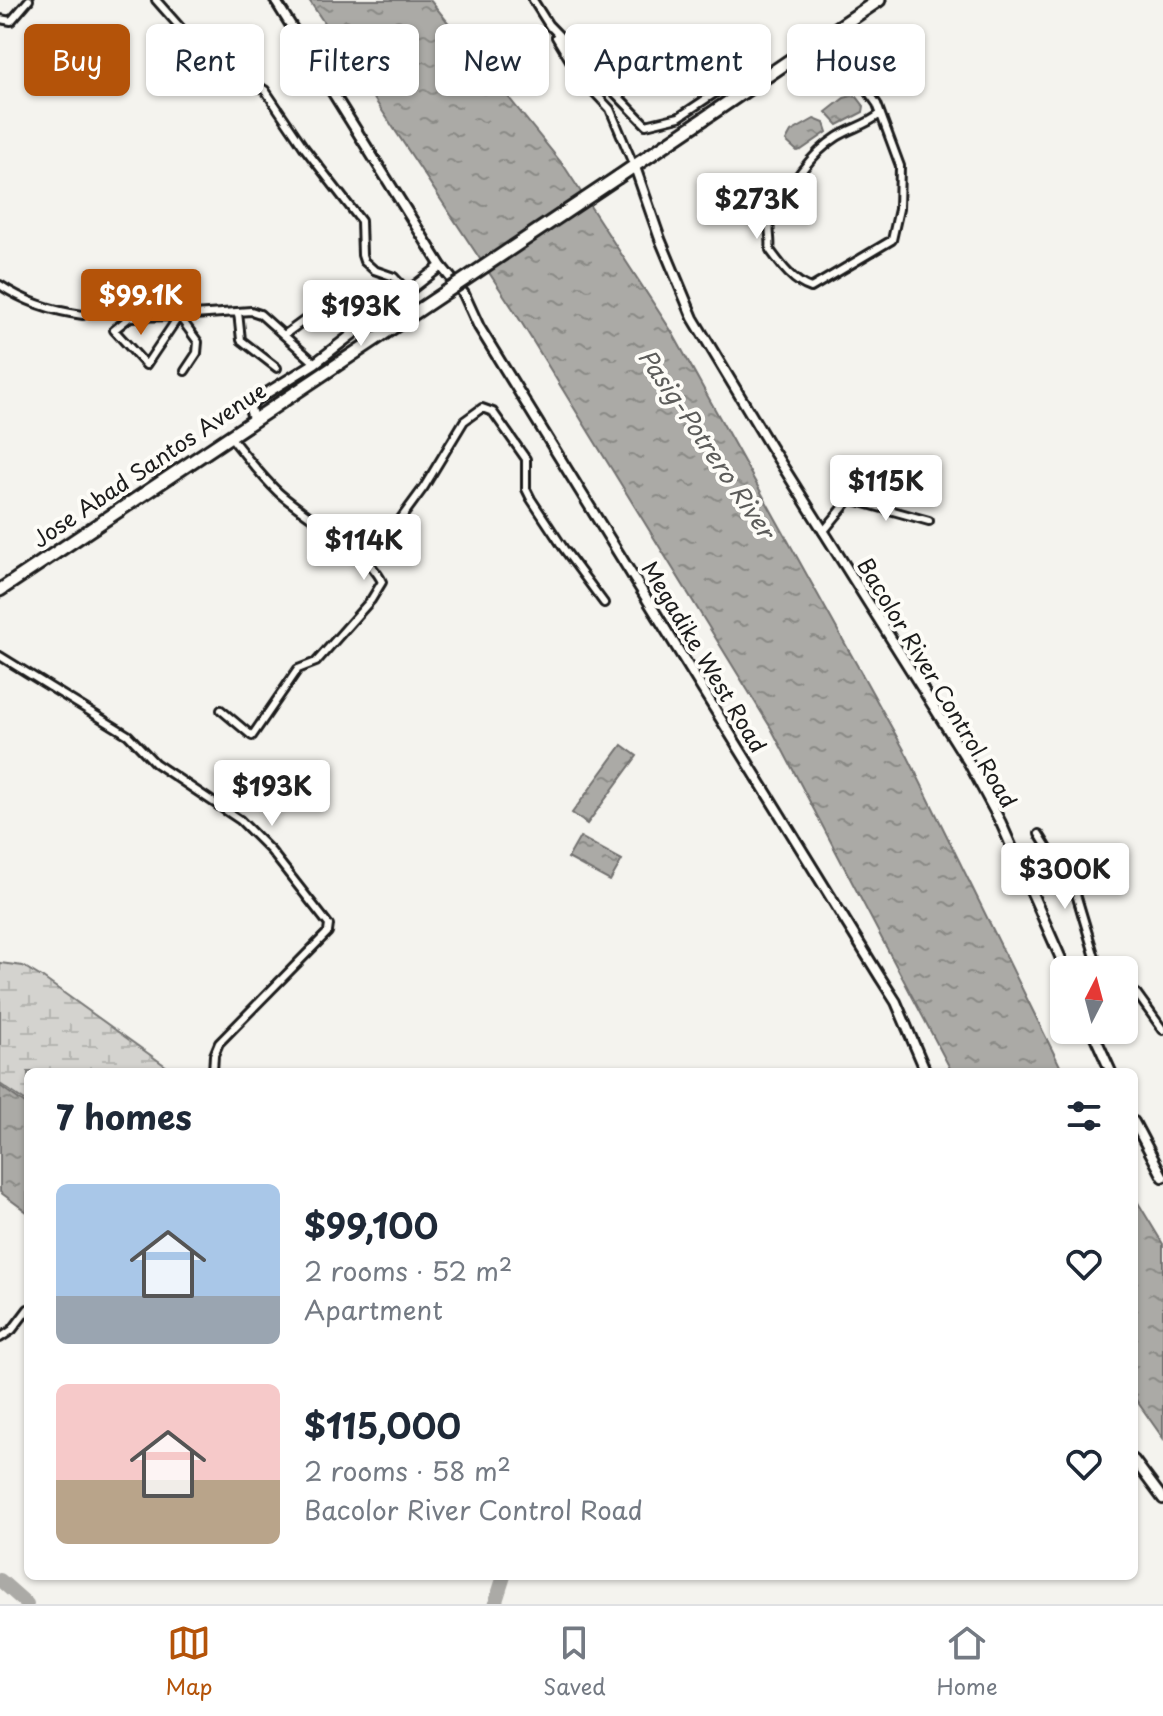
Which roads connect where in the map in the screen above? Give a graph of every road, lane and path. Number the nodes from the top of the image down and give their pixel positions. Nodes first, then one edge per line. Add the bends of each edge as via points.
1 (29, 0) edge
2 (156, 0) edge
3 (275, 0) edge
4 (533, 0) edge
5 (879, 0) edge
6 (0, 19) edge
7 (548, 24) edge
8 (845, 24) edge
9 (549, 25) joint
10 (565, 41) edge
11 (618, 96) edge
12 (710, 96) edge
13 (739, 96) edge
14 (870, 96) edge
15 (880, 114) junction
16 (635, 167) junction
17 (441, 266) junction
18 (0, 285) edge
19 (343, 292) dead end
20 (408, 292) junction
21 (238, 312) junction
22 (83, 315) dead end
23 (179, 316) junction
24 (284, 335) junction
25 (315, 363) junction
26 (277, 368) dead end
27 (185, 371) dead end
28 (253, 419) junction
29 (229, 435) junction
30 (878, 465) dead end
31 (850, 499) junction
32 (929, 521) dead end
33 (823, 532) junction
34 (360, 556) junction
35 (0, 590) edge
36 (604, 603) dead end
37 (0, 656) edge
38 (221, 710) dead end
39 (1039, 834) dead end
40 (1048, 849) junction
41 (1018, 863) junction
42 (1060, 956) edge
43 (1095, 956) edge
44 (1138, 995) edge
45 (1163, 1030) edge
46 (1098, 1044) edge
47 (213, 1068) edge
48 (924, 1068) edge
49 (1109, 1068) edge
50 (1138, 1130) edge
51 (1163, 1177) edge
52 (24, 1314) edge
53 (0, 1338) edge
54 (1138, 1465) edge
55 (1163, 1499) edge

1 - 6 street via 11,21
2 - 20 street via 201,51 265,90 361,221 364,261 394,277
3 - 17 street, Megadike West Road
4 - 7 street
5 - 8 highway, Jose Abad Santos Avenue
9 - 10 street
9 - 16 street via 580,77 610,109
11 - 12 street via 646,125 679,117
13 - 16 highway, Jose Abad Santos Avenue
14 - 15 street
15 - 15 street via 812,156 771,219 770,250 806,286 892,240 902,182
16 - 28 highway, Jose Abad Santos Avenue, bridge
16 - 33 street, Bacolor River Control Road via 693,318
17 - 20 street
17 - 48 street, Megadike West Road via 464,294 479,327 896,1002
18 - 22 street via 56,312
19 - 24 street
20 - 25 street
21 - 23 street
21 - 24 street via 260,314
21 - 26 street via 241,340
23 - 23 street via 146,365 114,330 130,317
23 - 27 street via 198,342
24 - 25 street
25 - 28 street via 254,401
28 - 29 highway, Jose Abad Santos Avenue
29 - 34 street via 280,493
29 - 35 highway, Jose Abad Santos Avenue
30 - 31 street
31 - 32 street
31 - 33 street
33 - 41 street, Bacolor River Control Road via 969,763
34 - 36 street via 380,547 464,421 482,408 493,412 526,459 531,499
34 - 38 street via 382,582 316,662 298,669 252,736
37 - 47 street via 128,735 155,763 240,820 329,925 328,932 219,1043
39 - 40 street
40 - 41 street
40 - 43 street via 1076,894
41 - 42 street, Bacolor River Control Road
44 - 45 street
46 - 49 street
50 - 51 street
52 - 53 street
54 - 55 street

